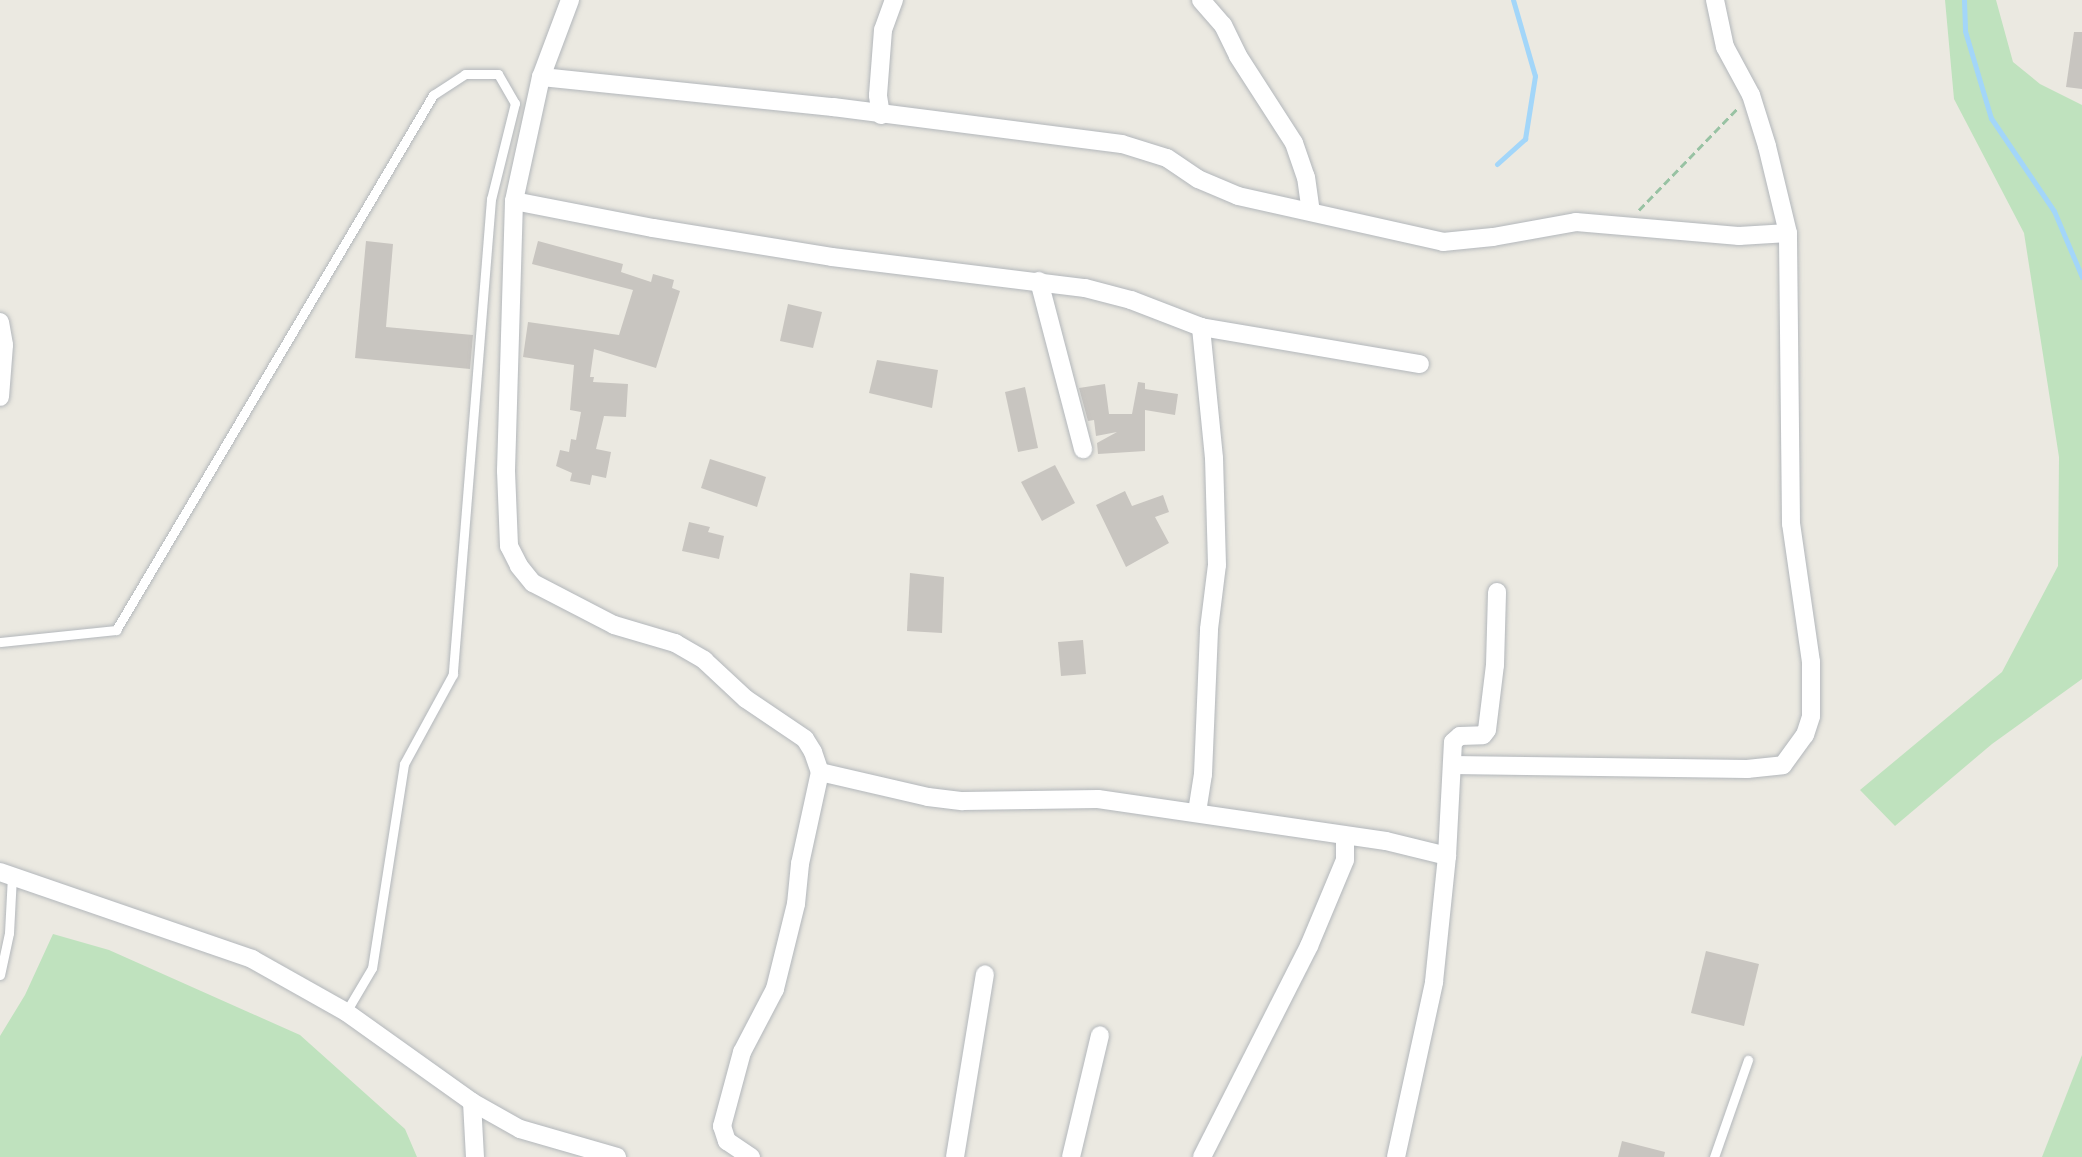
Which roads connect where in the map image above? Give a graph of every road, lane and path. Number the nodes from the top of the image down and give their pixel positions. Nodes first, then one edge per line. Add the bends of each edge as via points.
1 (570, 0) edge
2 (894, 0) edge
3 (1201, 0) edge
4 (1715, 0) edge
5 (541, 77) junction
6 (1751, 95) junction
7 (881, 115) junction
8 (514, 201) junction
9 (1311, 212) junction
10 (1626, 223) junction
11 (1788, 233) junction
12 (1039, 281) junction
13 (0, 322) edge
14 (1201, 327) junction
15 (1420, 364) dead end
16 (0, 397) edge
17 (1083, 449) dead end
18 (1497, 592) dead end
19 (0, 642) edge
20 (1452, 765) junction
21 (820, 772) junction
22 (1197, 812) junction
23 (1345, 836) junction
24 (1447, 856) junction
25 (4, 870) edge
26 (985, 974) dead end
27 (0, 975) edge
28 (346, 1012) junction
29 (1100, 1035) dead end
30 (1748, 1060) dead end
31 (472, 1102) junction
32 (475, 1157) edge
33 (617, 1157) edge
34 (751, 1157) edge
35 (955, 1157) edge
36 (1071, 1157) edge
37 (1202, 1157) edge
38 (1396, 1157) edge
39 (1714, 1157) edge

1 - 5 street
2 - 7 street via 883,30
3 - 9 street via 1223,25 1294,143
4 - 6 street via 1725,47
5 - 7 street
5 - 8 street
6 - 10 path
6 - 11 street
7 - 9 street via 1137,146 1227,192
8 - 12 street via 832,257
8 - 21 street via 506,471 509,546 519,566 533,583 614,625 675,643 704,660 746,699 805,739
9 - 10 street via 1443,242 1576,222
10 - 11 street via 1739,236
11 - 20 street via 1791,524 1811,662 1811,716 1796,752 1783,765 1747,769
12 - 14 street via 1131,300
12 - 17 street
13 - 16 street
14 - 15 street
14 - 22 street via 1214,458 1217,565
18 - 20 street via 1487,730 1455,738
19 - 28 lane via 116,630 433,95 465,74 498,74 515,103 491,199 453,674 404,764 372,968
20 - 24 street
21 - 22 street via 963,801 1066,797
21 - 34 street via 775,989 742,1052 722,1126 727,1141
22 - 23 street
23 - 24 street
23 - 37 street via 1345,860 1309,946
24 - 38 street via 1434,982
25 - 27 lane via 9,933
25 - 28 street via 252,959
26 - 35 street
28 - 31 street
29 - 36 street
30 - 39 lane
31 - 32 street
31 - 33 street via 520,1129

